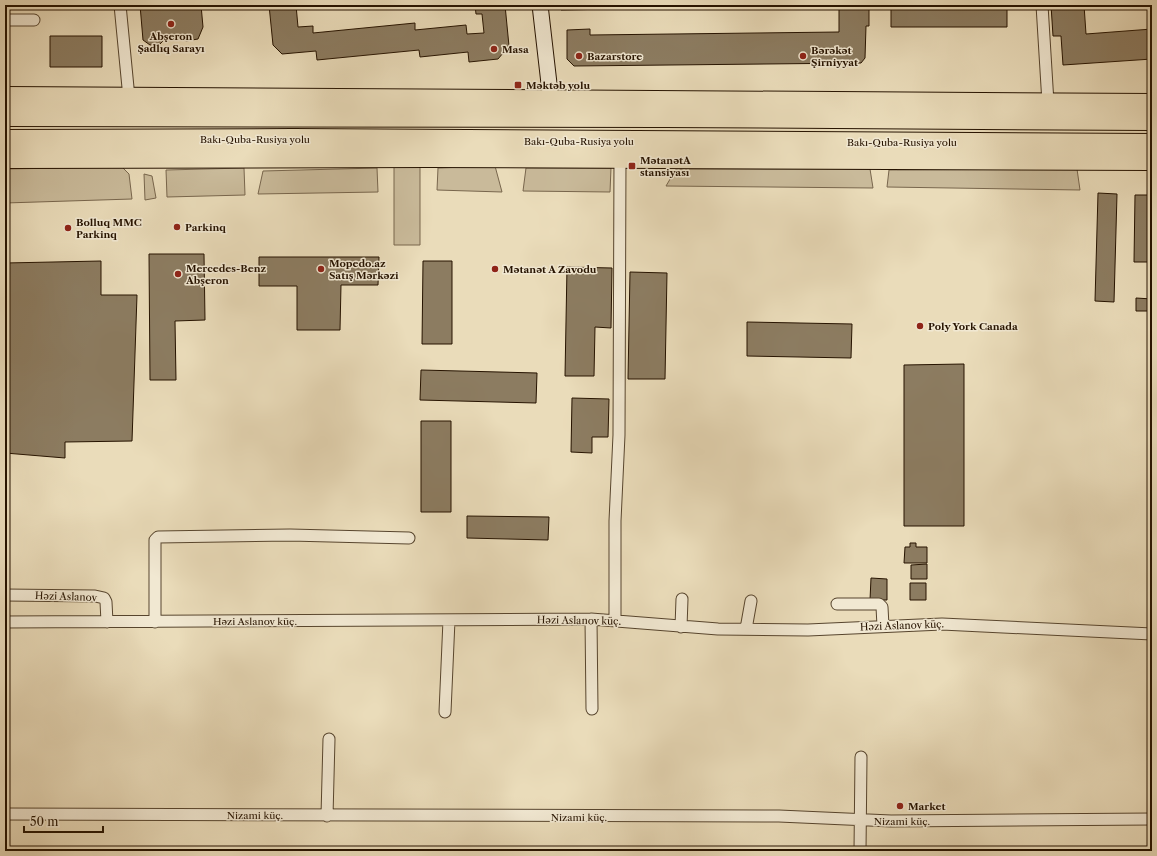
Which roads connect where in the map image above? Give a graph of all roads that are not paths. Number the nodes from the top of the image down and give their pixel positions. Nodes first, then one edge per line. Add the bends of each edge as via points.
1 (120, 5) edge
2 (540, 5) edge
3 (1042, 5) edge
4 (5, 20) edge
5 (34, 20) dead end
6 (5, 97) edge
7 (129, 98) junction
8 (551, 101) junction
9 (1048, 103) junction
10 (1152, 104) edge
11 (5, 116) edge
12 (1152, 120) edge
13 (154, 139) junction
14 (5, 140) edge
15 (1152, 144) edge
16 (5, 158) edge
17 (620, 158) junction
18 (256, 159) junction
19 (1152, 160) edge
20 (409, 538) dead end
21 (5, 595) edge
22 (682, 599) dead end
23 (750, 601) dead end
24 (837, 604) dead end
25 (591, 619) junction
26 (449, 620) junction
27 (615, 620) junction
28 (5, 622) edge
29 (107, 622) junction
30 (155, 622) junction
31 (883, 626) junction
32 (681, 627) junction
33 (746, 629) junction
34 (1152, 634) edge
35 (592, 709) dead end
36 (445, 712) dead end
37 (329, 739) dead end
38 (861, 757) dead end
39 (5, 814) edge
40 (327, 816) junction
41 (1152, 819) edge
42 (860, 821) junction
43 (860, 851) edge

1 - 7 street
2 - 8 street
3 - 9 street
4 - 5 street
6 - 7 highway
7 - 8 highway
8 - 9 highway
9 - 10 highway
11 - 12 highway via 657,116
13 - 14 highway, Bakı-Quba-Rusiya yolu
13 - 15 highway, Bakı-Quba-Rusiya yolu
13 - 18 highway
16 - 18 highway
17 - 18 highway via 428,156
17 - 19 highway
17 - 27 street
20 - 30 street via 290,535 158,537 154,544
21 - 29 street, Həzi Aslanov via 104,598
22 - 32 street
23 - 33 street
24 - 31 street via 879,604 882,607
25 - 26 street, Həzi Aslanov küç.
25 - 27 street, Həzi Aslanov küç.
25 - 35 street
26 - 30 street, Həzi Aslanov küç.
26 - 36 street
27 - 32 street, Həzi Aslanov küç.
28 - 29 street, Həzi Aslanov küç.
29 - 30 street, Həzi Aslanov küç.
31 - 33 street, Həzi Aslanov küç. via 808,630
31 - 34 street, Həzi Aslanov küç. via 987,625
32 - 33 street, Həzi Aslanov küç.
37 - 40 street
38 - 42 street
39 - 40 street, Nizami küç.
40 - 42 street, Nizami küç. via 779,816
41 - 42 street, Nizami küç.
42 - 43 street

